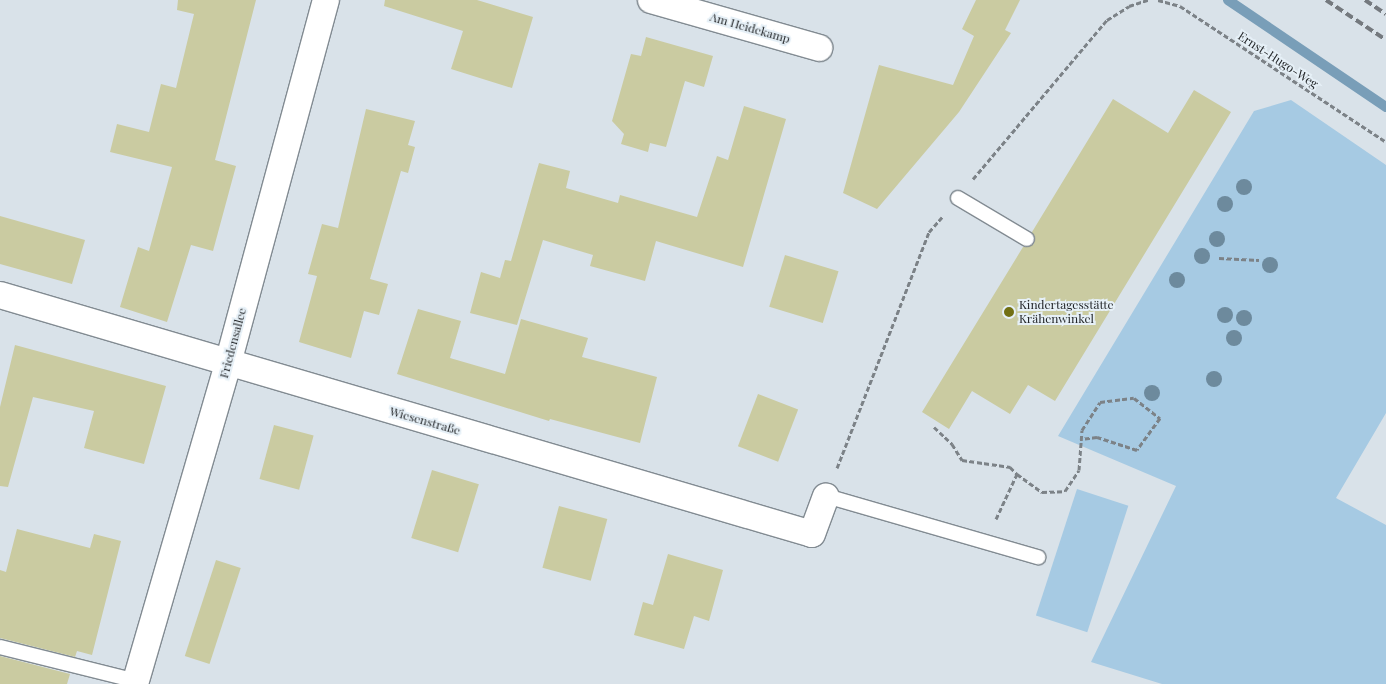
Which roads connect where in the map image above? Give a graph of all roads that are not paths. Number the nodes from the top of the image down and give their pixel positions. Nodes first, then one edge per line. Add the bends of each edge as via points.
1 (326, 0) edge
2 (652, 0) edge
3 (819, 48) dead end
4 (958, 198) dead end
5 (1028, 239) dead end
6 (0, 295) edge
7 (228, 363) junction
8 (826, 496) joint
9 (1038, 557) dead end
10 (0, 647) edge
11 (135, 683) edge

1 - 7 street, Friedensallee
2 - 3 street, Am Heidekamp
4 - 5 lane
6 - 7 street, Wiesenstraße via 204,353
7 - 8 street, Wiesenstraße via 812,534
7 - 11 street, Friedensallee
8 - 9 lane
10 - 11 lane

